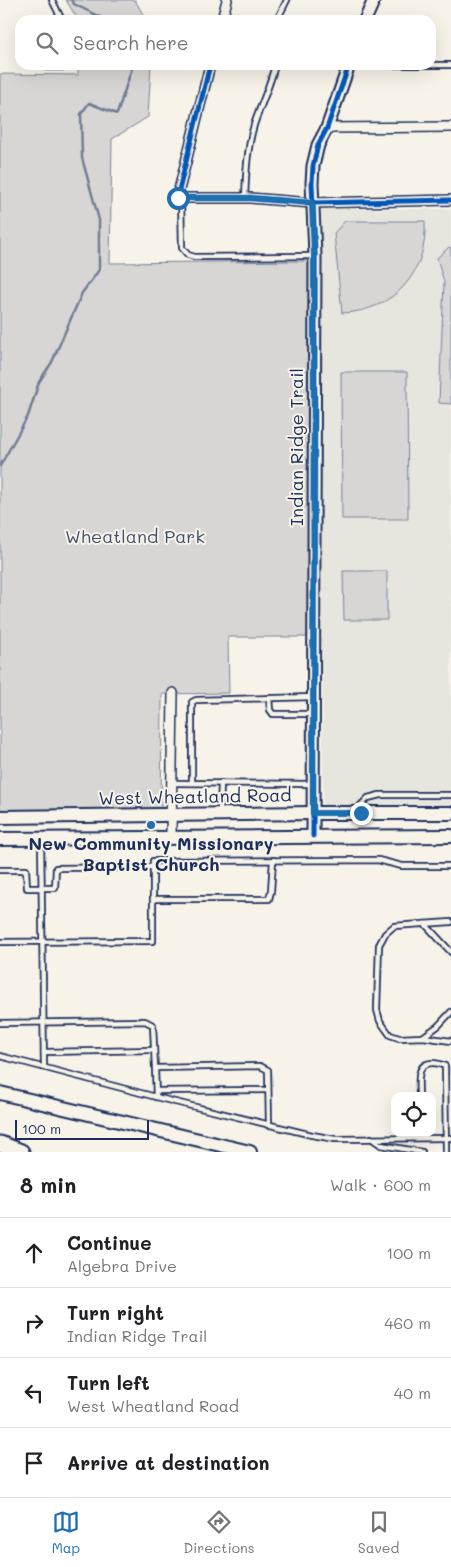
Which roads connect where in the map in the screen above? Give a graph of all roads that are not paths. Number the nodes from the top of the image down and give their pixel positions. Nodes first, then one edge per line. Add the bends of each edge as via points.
1 (52, 0) edge
2 (226, 0) edge
3 (288, 0) edge
4 (374, 0) edge
5 (60, 15) edge
6 (223, 15) edge
7 (280, 15) edge
8 (367, 15) edge
9 (436, 65) edge
10 (451, 65) edge
11 (209, 70) edge
12 (274, 70) edge
13 (347, 70) edge
14 (327, 128) junction
15 (451, 128) edge
16 (179, 198) junction
17 (245, 198) junction
18 (451, 200) edge
19 (312, 203) junction
20 (314, 256) junction
21 (173, 693) dead end
22 (314, 696) junction
23 (269, 698) junction
24 (314, 714) junction
25 (172, 783) junction
26 (192, 783) junction
27 (221, 783) junction
28 (314, 784) junction
29 (451, 795) edge
30 (313, 813) junction
31 (361, 813) junction
32 (451, 813) edge
33 (220, 814) junction
34 (171, 815) junction
35 (0, 817) edge
36 (313, 836) junction
37 (451, 836) edge
38 (171, 837) junction
39 (0, 839) edge
40 (41, 839) junction
41 (273, 860) junction
42 (451, 866) edge
43 (153, 867) junction
44 (0, 870) edge
45 (42, 888) junction
46 (153, 899) junction
47 (451, 922) edge
48 (425, 924) junction
49 (0, 942) edge
50 (42, 942) junction
51 (451, 952) edge
52 (451, 1012) edge
53 (0, 1023) edge
54 (43, 1023) junction
55 (423, 1036) junction
56 (451, 1041) edge
57 (154, 1050) junction
58 (44, 1052) junction
59 (0, 1056) edge
60 (44, 1067) junction
61 (156, 1068) junction
62 (268, 1090) junction
63 (156, 1091) junction
64 (420, 1092) edge
65 (0, 1093) edge
66 (156, 1097) junction
67 (270, 1125) junction
68 (396, 1137) edge
69 (434, 1137) edge
70 (371, 1138) junction
71 (449, 1138) edge
72 (0, 1144) edge
73 (21, 1152) edge
74 (250, 1152) edge
75 (422, 1152) edge
76 (446, 1152) edge

1 - 5 lane
2 - 6 street
3 - 7 lane
4 - 8 street
9 - 10 lane
11 - 16 street
12 - 17 lane via 254,126
13 - 14 street, Indian Ridge Trail
14 - 15 street
14 - 19 street, Indian Ridge Trail via 313,166
16 - 17 street
16 - 20 lane via 182,248 188,255 195,258
17 - 19 street
18 - 19 street
19 - 20 street, Indian Ridge Trail
20 - 22 street, Indian Ridge Trail
21 - 25 street
22 - 23 lane
22 - 24 street, Indian Ridge Trail
23 - 24 lane via 273,714
23 - 26 lane via 192,702
24 - 28 street, Indian Ridge Trail
25 - 26 lane
25 - 34 street
26 - 27 lane
27 - 28 lane
27 - 33 lane
28 - 30 street, Indian Ridge Trail
29 - 31 lane via 380,795 368,798 361,805
30 - 31 main road, West Wheatland Road
30 - 33 main road, West Wheatland Road
30 - 36 street, Indian Ridge Trail
31 - 32 main road, West Wheatland Road
33 - 34 main road, West Wheatland Road
34 - 35 main road, West Wheatland Road
34 - 38 street
36 - 37 main road
36 - 38 main road
38 - 40 main road
39 - 40 main road
40 - 45 lane
41 - 42 lane via 378,860 402,866
41 - 43 lane via 153,861
41 - 46 lane via 269,899
43 - 45 lane via 56,868 56,888
43 - 46 lane
44 - 45 lane via 26,870 27,888
45 - 50 lane
46 - 50 lane via 153,941
47 - 48 lane
48 - 51 lane
48 - 55 lane via 394,926 378,945 377,1010 380,1021 390,1035 399,1038
49 - 50 lane
50 - 54 lane
52 - 55 lane
53 - 54 lane
54 - 57 lane via 145,1020 153,1025
54 - 58 lane
55 - 56 lane
57 - 58 lane
57 - 61 lane
58 - 60 lane
59 - 60 lane
60 - 66 lane
61 - 62 lane via 260,1066 268,1070
61 - 63 lane
62 - 63 lane
62 - 67 lane
63 - 66 lane
64 - 71 lane via 422,1066 426,1063 445,1066
65 - 74 main road
66 - 67 lane
67 - 70 lane via 335,1139
68 - 70 lane
69 - 71 lane
70 - 75 lane via 381,1145
71 - 76 lane
72 - 73 highway

